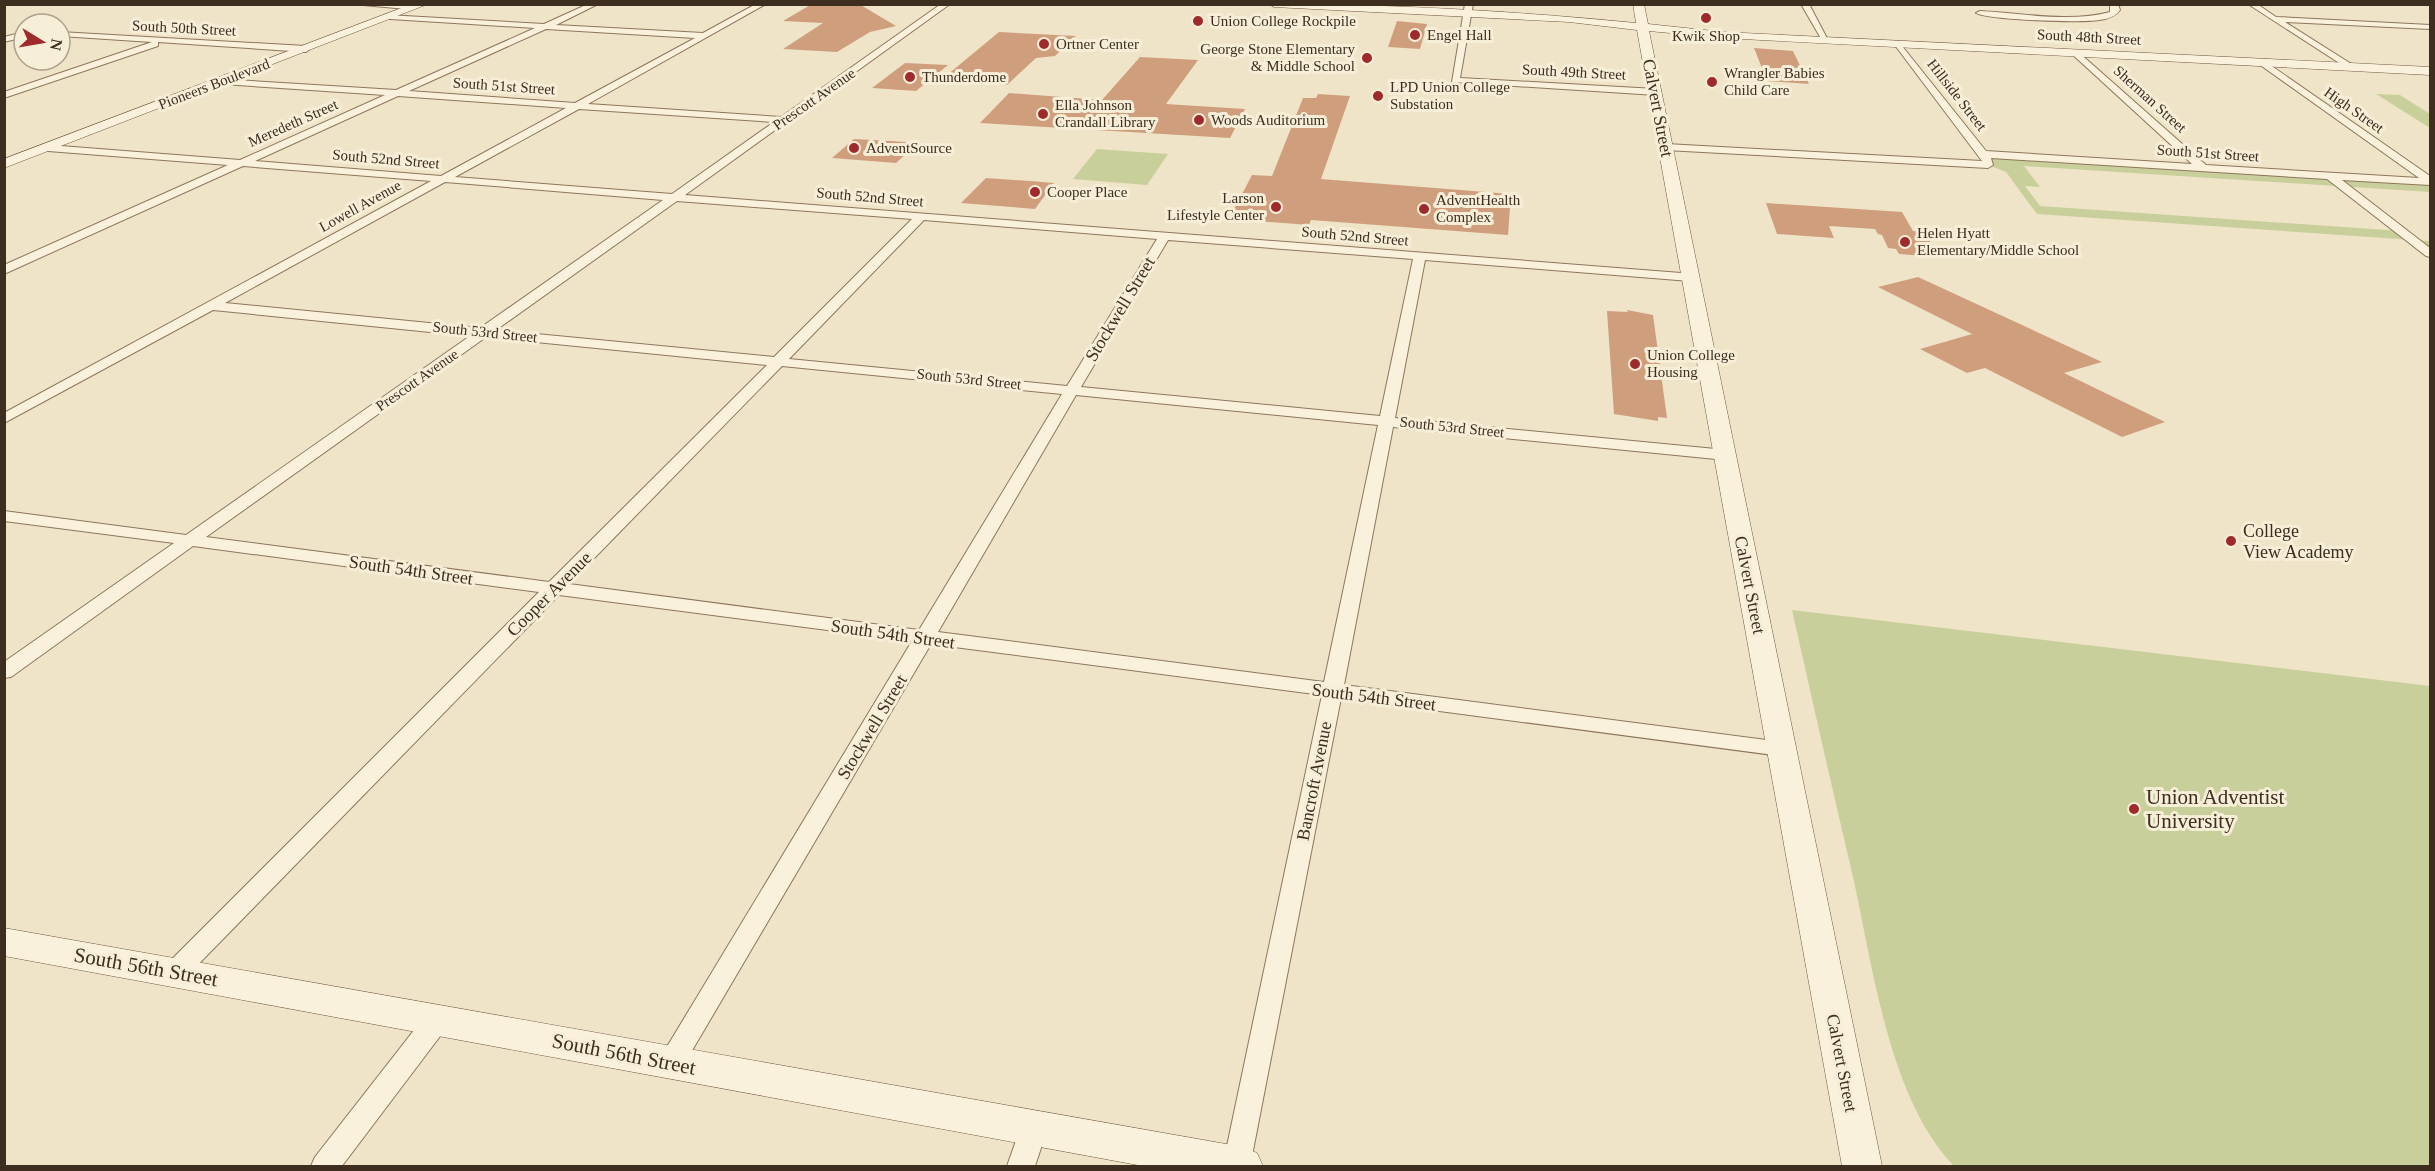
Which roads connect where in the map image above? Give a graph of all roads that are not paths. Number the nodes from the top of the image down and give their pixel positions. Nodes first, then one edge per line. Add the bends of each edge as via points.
1 (354, 4) edge
2 (595, 4) edge
3 (763, 4) edge
4 (947, 4) edge
5 (1274, 4) edge
6 (1638, 4) edge
7 (1805, 4) edge
8 (2114, 4) edge
9 (2251, 4) edge
10 (1300, 5) edge
11 (419, 6) edge
12 (1468, 10) edge
13 (1980, 13) dead end
14 (390, 17) junction
15 (2275, 20) junction
16 (546, 26) junction
17 (1642, 26) junction
18 (2430, 27) edge
19 (72, 35) edge
20 (706, 36) junction
21 (1826, 40) junction
22 (165, 41) junction
23 (1898, 44) junction
24 (306, 49) junction
25 (2076, 53) junction
26 (2260, 62) junction
27 (2350, 67) junction
28 (2430, 71) edge
29 (222, 81) junction
30 (1656, 92) junction
31 (397, 93) junction
32 (4, 95) edge
33 (579, 106) junction
34 (784, 120) junction
35 (1666, 147) junction
36 (48, 148) junction
37 (1984, 154) junction
38 (6, 163) edge
39 (242, 163) junction
40 (2203, 168) junction
41 (2330, 176) junction
42 (444, 179) junction
43 (2430, 182) edge
44 (676, 197) junction
45 (922, 216) junction
46 (1164, 236) junction
47 (2430, 253) edge
48 (1420, 256) junction
49 (4, 270) edge
50 (1690, 277) junction
51 (211, 306) junction
52 (485, 331) junction
53 (780, 361) junction
54 (1072, 390) junction
55 (4, 419) edge
56 (1387, 421) junction
57 (1726, 454) junction
58 (4, 516) edge
59 (189, 541) junction
60 (554, 589) junction
61 (924, 638) junction
62 (4, 672) edge
63 (1332, 692) junction
64 (1781, 749) junction
65 (4, 942) edge
66 (175, 972) junction
67 (438, 1019) junction
68 (671, 1063) junction
69 (1033, 1130) junction
70 (1240, 1166) edge
71 (325, 1167) edge
72 (1021, 1167) edge
73 (1863, 1167) edge

1 - 11 street
2 - 16 street, Meredeth Street
3 - 20 street, Lowell Avenue
4 - 34 street, Prescott Avenue
5 - 10 main road, South 48th Street
6 - 17 main road, Calvert Street
7 - 21 street
8 - 13 street via 2116,10 2107,16 2069,19
9 - 15 street, High Street
10 - 12 main road, South 48th Street
11 - 14 main road, Pioneers Boulevard
12 - 17 main road, South 48th Street
12 - 30 street, South 49th Street via 1455,80
14 - 16 street
14 - 24 main road, Pioneers Boulevard
15 - 18 street
15 - 27 street, High Street
16 - 20 street
16 - 31 street, Meredeth Street
17 - 21 main road, South 48th Street
17 - 30 main road, Calvert Street
19 - 22 street, South 50th Street
20 - 33 street, Lowell Avenue
21 - 23 main road, South 48th Street
22 - 24 street, South 50th Street
22 - 32 street
23 - 25 main road, South 48th Street
23 - 37 street, Hillside Street
24 - 29 main road, Pioneers Boulevard
25 - 26 main road, South 48th Street
25 - 40 street, Sherman Street
26 - 27 main road, South 48th Street
26 - 43 street, High Street
27 - 28 main road, South 48th Street
29 - 31 street, South 51st Street
29 - 36 main road, Pioneers Boulevard
30 - 35 main road, Calvert Street
31 - 33 street, South 51st Street
31 - 39 street, Meredeth Street
33 - 34 street, South 51st Street
33 - 42 street, Lowell Avenue
34 - 44 street, Prescott Avenue
35 - 37 street, Hillside Street via 1975,167 1988,165
35 - 50 main road, Calvert Street
36 - 38 main road, Pioneers Boulevard
36 - 39 street, South 52nd Street
37 - 40 street, South 51st Street
39 - 42 street, South 52nd Street
39 - 49 street, Meredeth Street
40 - 41 street, South 51st Street
41 - 43 street, South 51st Street
41 - 47 street
42 - 44 street, South 52nd Street
42 - 51 street, Lowell Avenue
44 - 45 street, South 52nd Street
44 - 52 street, Prescott Avenue
45 - 46 street, South 52nd Street
45 - 53 street, Cooper Avenue
46 - 48 street, South 52nd Street
46 - 54 street, Stockwell Street
48 - 50 street, South 52nd Street
48 - 56 street, Bancroft Avenue
50 - 57 main road, Calvert Street
51 - 52 street, South 53rd Street
51 - 55 street, Lowell Avenue
52 - 53 street, South 53rd Street
52 - 59 street, Prescott Avenue
53 - 54 street, South 53rd Street
53 - 60 street, Cooper Avenue
54 - 56 street, South 53rd Street
54 - 61 street, Stockwell Street
56 - 57 street, South 53rd Street
56 - 63 street, Bancroft Avenue
57 - 64 main road, Calvert Street
58 - 59 street, South 54th Street
59 - 60 street, South 54th Street
59 - 62 street, Prescott Avenue
60 - 61 street, South 54th Street
60 - 66 street, Cooper Avenue
61 - 63 street, South 54th Street
61 - 68 street, Stockwell Street
63 - 64 street, South 54th Street
63 - 70 street, Bancroft Avenue
64 - 73 main road, Calvert Street
65 - 66 main road, South 56th Street
66 - 67 main road, South 56th Street
67 - 68 main road, South 56th Street
67 - 71 street
68 - 69 main road, South 56th Street
69 - 70 main road, South 56th Street
69 - 72 street

